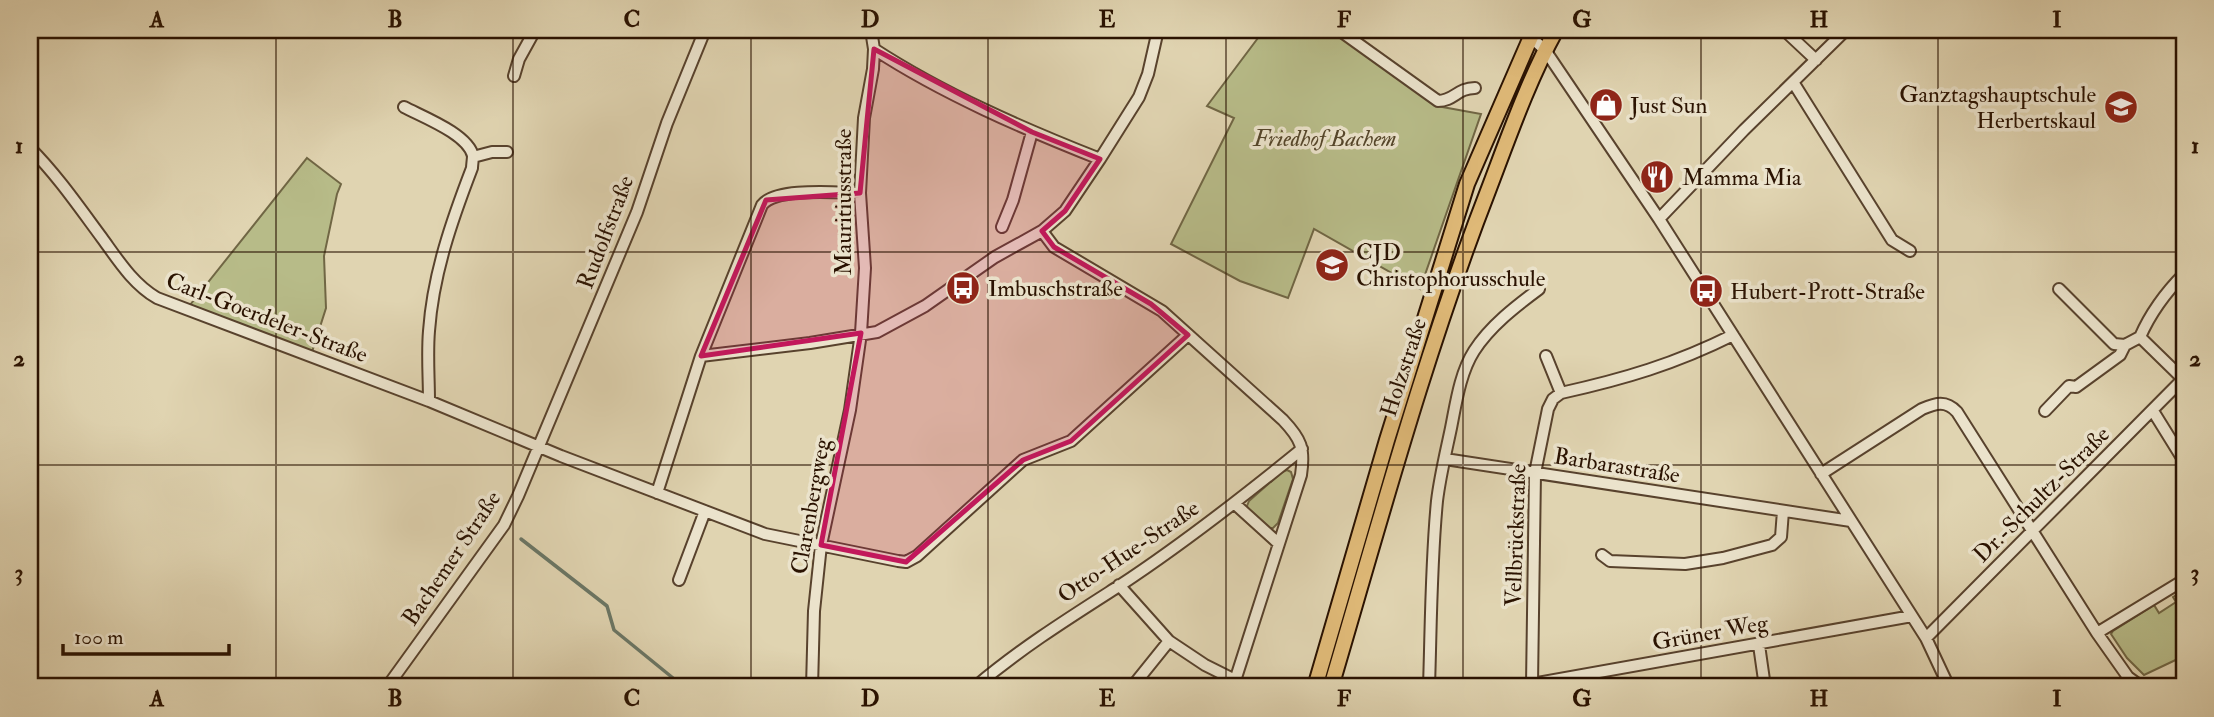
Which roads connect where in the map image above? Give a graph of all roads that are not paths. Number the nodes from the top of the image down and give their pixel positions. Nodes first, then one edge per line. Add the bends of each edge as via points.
1 (536, 30) edge
2 (705, 30) edge
3 (871, 30) edge
4 (1158, 30) edge
5 (1339, 30) edge
6 (1556, 30) edge
7 (1784, 30) edge
8 (1846, 30) edge
9 (1529, 32) edge
10 (874, 48) junction
11 (1545, 50) junction
12 (1816, 60) junction
13 (514, 76) dead end
14 (1793, 82) junction
15 (1475, 88) dead end
16 (404, 107) dead end
17 (1032, 132) junction
18 (30, 148) edge
19 (507, 152) dead end
20 (473, 157) junction
21 (1100, 159) junction
22 (860, 193) junction
23 (1013, 200) junction
24 (1019, 215) dead end
25 (1660, 219) junction
26 (1002, 227) dead end
27 (1042, 231) junction
28 (1910, 251) dead end
29 (2184, 274) edge
30 (1539, 289) dead end
31 (2059, 289) dead end
32 (860, 333) junction
33 (1188, 335) junction
34 (1733, 335) junction
35 (2140, 337) junction
36 (2125, 345) junction
37 (701, 356) junction
38 (1546, 356) dead end
39 (2183, 379) edge
40 (1561, 393) junction
41 (429, 401) junction
42 (2045, 411) dead end
43 (2153, 411) junction
44 (538, 447) junction
45 (1302, 449) junction
46 (1445, 459) junction
47 (2184, 461) edge
48 (1535, 473) junction
49 (1821, 474) junction
50 (657, 493) junction
51 (1235, 504) junction
52 (705, 511) junction
53 (1783, 511) junction
54 (1851, 521) junction
55 (2033, 531) junction
56 (1278, 543) junction
57 (821, 545) junction
58 (1602, 555) dead end
59 (679, 580) dead end
60 (2184, 580) edge
61 (1119, 585) junction
62 (1912, 616) junction
63 (2098, 633) junction
64 (1926, 638) junction
65 (1169, 641) junction
66 (1759, 645) junction
67 (1234, 684) edge
68 (1532, 684) junction
69 (387, 687) edge
70 (812, 687) edge
71 (975, 687) edge
72 (1132, 687) edge
73 (1315, 687) edge
74 (1331, 687) edge
75 (1429, 687) edge
76 (1515, 687) edge
77 (1765, 687) edge
78 (1949, 687) edge
79 (2142, 687) edge

1 - 13 street
2 - 44 street, Rudolfstraße via 637,212
3 - 10 street, Mauritiusstraße
4 - 21 street via 1139,97
5 - 15 street via 1438,101
6 - 11 main road, Holzstraße
7 - 12 street
8 - 12 street
9 - 11 street
9 - 73 main road, Holzstraße via 1466,184
10 - 17 street via 902,67
10 - 22 street, Mauritiusstraße
11 - 25 street
11 - 74 main road, Holzstraße via 1465,251 1414,402
12 - 14 street
14 - 25 street
14 - 28 street via 1892,240
16 - 20 street via 452,132
17 - 21 street
17 - 23 street
18 - 41 street, Carl-Goerdeler-Straße via 145,291
19 - 20 street
20 - 41 street via 436,285 429,330
21 - 27 street via 1065,211
22 - 32 street, Mauritiusstraße via 865,268
22 - 37 street via 795,193 766,200
23 - 24 street
23 - 26 street
25 - 34 street
27 - 32 street via 925,306 877,332
27 - 33 street via 1054,247 1151,304
29 - 35 street via 2148,318
30 - 46 street via 1504,317 1474,351 1456,402
31 - 36 street via 2114,344
32 - 37 street
32 - 57 street, Clarenbergweg via 850,410
33 - 45 street via 1283,420 1298,435
33 - 57 street, Carl-Goerdeler-Straße via 1071,441 1023,460 912,560
34 - 40 street via 1646,372
34 - 49 street
35 - 36 street
35 - 39 street
36 - 42 street via 2120,355 2076,387 2069,386
37 - 50 street
38 - 40 street
39 - 43 street, Dr.-Schultz-Straße
40 - 48 street, Vellbrückstraße via 1548,409
41 - 44 street, Carl-Goerdeler-Straße
43 - 47 street
43 - 55 street, Dr.-Schultz-Straße
44 - 50 street, Carl-Goerdeler-Straße
44 - 69 street, Bachemer Straße via 504,525
45 - 51 street, Otto-Hue-Straße
45 - 56 street via 1301,475
46 - 48 street, Barbarastraße
46 - 75 street via 1437,498
48 - 53 street, Barbarastraße
48 - 68 street, Vellbrückstraße
49 - 54 street
49 - 55 street via 1922,410 1943,402 1957,412
50 - 52 street, Carl-Goerdeler-Straße
51 - 56 street
51 - 61 street, Otto-Hue-Straße
52 - 57 street, Carl-Goerdeler-Straße via 765,534
52 - 59 street
53 - 54 street, Barbarastraße
53 - 58 street via 1782,537 1759,549 1685,564 1610,561
54 - 62 street
55 - 63 street
55 - 64 street, Dr.-Schultz-Straße
56 - 67 street
57 - 70 street, Clarenbergweg
60 - 63 street
61 - 65 street
61 - 71 street, Otto-Hue-Straße via 1058,623
62 - 64 street
62 - 66 street, Grüner Weg
63 - 79 street via 2128,677
64 - 78 street
65 - 67 street
65 - 72 street
66 - 68 street, Grüner Weg
66 - 77 street
68 - 76 street, Grüner Weg

